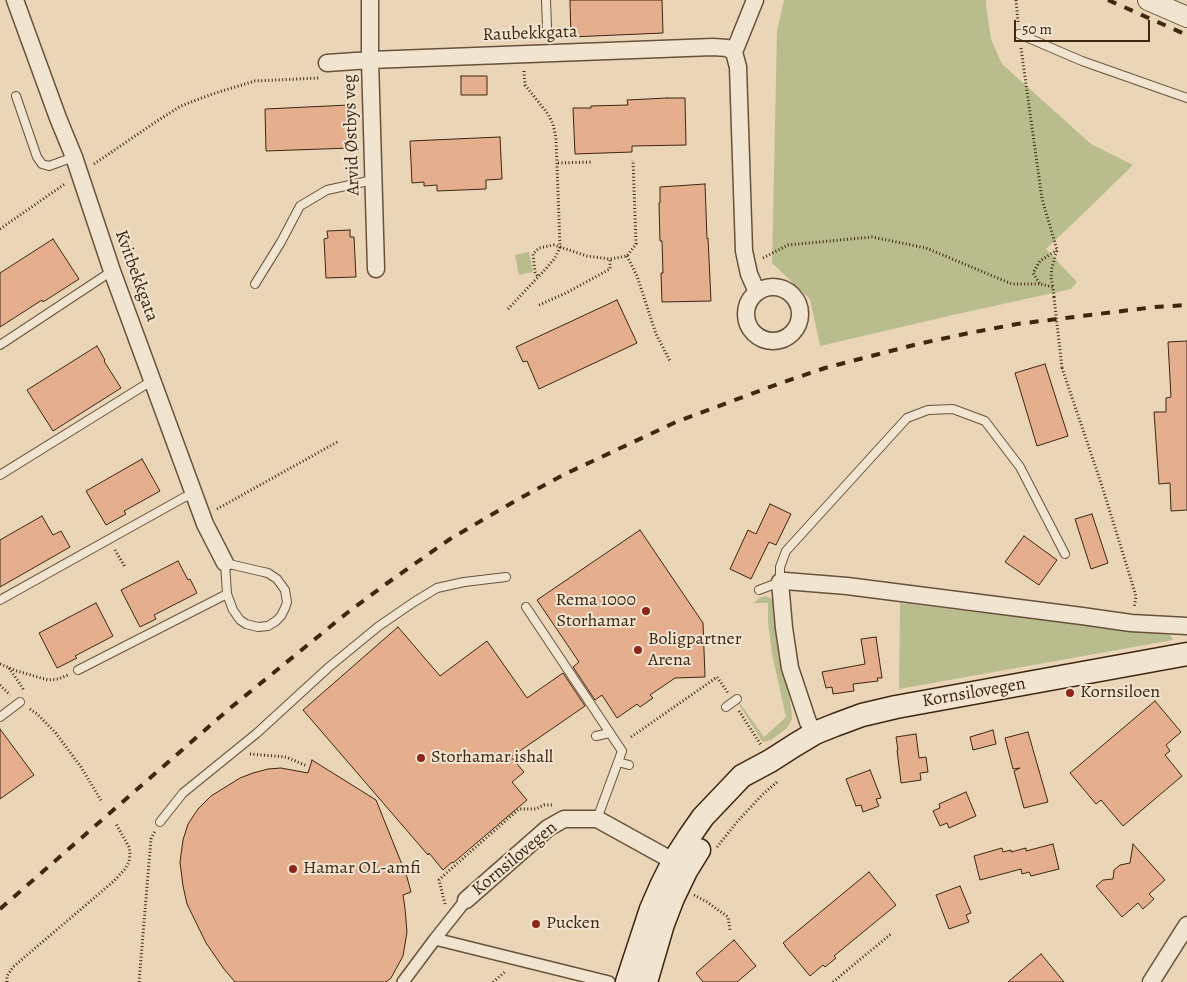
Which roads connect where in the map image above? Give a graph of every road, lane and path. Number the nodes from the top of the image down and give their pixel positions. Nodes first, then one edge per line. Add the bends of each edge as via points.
1 (15, 0) edge
2 (370, 0) edge
3 (546, 0) edge
4 (755, 0) edge
5 (1016, 0) edge
6 (1148, 0) edge
7 (1187, 17) edge
8 (548, 28) dead end
9 (1019, 34) junction
10 (734, 52) junction
11 (370, 60) junction
12 (327, 63) dead end
13 (524, 70) dead end
14 (16, 96) dead end
15 (1187, 98) edge
16 (74, 157) junction
17 (633, 160) dead end
18 (592, 162) dead end
19 (558, 163) junction
20 (374, 180) junction
21 (560, 247) junction
22 (1057, 250) junction
23 (627, 256) junction
24 (610, 259) junction
25 (746, 263) junction
26 (376, 270) dead end
27 (112, 271) junction
28 (538, 277) junction
29 (255, 284) dead end
30 (1040, 284) junction
31 (1053, 287) junction
32 (757, 292) dead end
33 (539, 305) dead end
34 (508, 309) dead end
35 (0, 345) edge
36 (670, 361) dead end
37 (153, 380) junction
38 (339, 441) dead end
39 (0, 475) edge
40 (194, 494) junction
41 (202, 517) junction
42 (110, 539) junction
43 (1066, 554) dead end
44 (225, 563) junction
45 (124, 567) dead end
46 (506, 577) dead end
47 (780, 582) junction
48 (759, 590) dead end
49 (227, 594) junction
50 (0, 600) edge
51 (526, 607) dead end
52 (1131, 623) junction
53 (1187, 626) edge
54 (1187, 654) edge
55 (0, 664) edge
56 (78, 670) joint
57 (0, 685) edge
58 (735, 701) junction
59 (20, 702) junction
60 (726, 707) dead end
61 (0, 717) edge
62 (610, 733) junction
63 (815, 733) junction
64 (596, 736) dead end
65 (631, 737) dead end
66 (233, 752) junction
67 (618, 762) junction
68 (770, 762) junction
69 (629, 765) dead end
70 (307, 766) dead end
71 (102, 802) dead end
72 (554, 805) dead end
73 (597, 819) junction
74 (160, 822) joint
75 (116, 824) dead end
76 (716, 850) dead end
77 (680, 866) junction
78 (689, 893) dead end
79 (466, 900) joint
80 (448, 922) junction
81 (1187, 925) edge
82 (730, 930) dead end
83 (892, 933) dead end
84 (435, 939) junction
85 (7, 982) edge
86 (139, 982) edge
87 (402, 982) edge
88 (609, 982) edge
89 (627, 982) edge
90 (646, 982) edge
91 (833, 982) edge
92 (1151, 982) edge

1 - 16 street, Kvitbekkgata
2 - 11 street, Arvid Østbys veg
3 - 8 lane
4 - 10 street
5 - 9 path
6 - 7 street
9 - 15 lane via 1082,61
9 - 22 path via 1042,199
10 - 11 street, Raubekkgata via 713,47
10 - 25 street via 738,67
11 - 12 street, Raubekkgata
11 - 20 street, Arvid Østbys veg
13 - 19 path via 525,86 553,124
14 - 16 lane via 42,164 49,166
16 - 27 street, Kvitbekkgata
17 - 23 path via 636,244
18 - 19 path
19 - 21 path
20 - 26 street, Arvid Østbys veg
20 - 29 lane via 327,190 300,206
21 - 24 path
21 - 28 path
21 - 28 path via 539,248 533,254
22 - 30 path via 1040,261 1034,273
22 - 31 path via 1052,268
23 - 24 path
23 - 36 path via 656,334
24 - 33 path via 610,268
25 - 30 path via 788,245 872,237 926,248 1012,284
25 - 32 street
27 - 35 lane
27 - 37 street, Kvitbekkgata
28 - 34 path
30 - 31 path
31 - 52 path, bridge via 1062,368 1136,596
37 - 39 lane
37 - 40 street, Kvitbekkgata
38 - 41 path
40 - 41 street, Kvitbekkgata
40 - 42 lane
41 - 44 street, Kvitbekkgata
42 - 45 path
42 - 50 lane
43 - 47 lane via 1020,468 985,421 953,409 928,410 907,418 786,551 780,567
44 - 49 lane
44 - 49 lane via 268,573 277,579 285,590 286,608 268,626 252,626 236,616
46 - 66 lane via 437,588 414,602 329,667
47 - 48 lane
47 - 52 street via 847,586
47 - 63 street via 790,668 808,722
49 - 56 lane
51 - 62 lane
52 - 53 street
54 - 63 main road, Kornsilovegen via 896,707 862,715
55 - 56 path via 48,680
57 - 59 path
58 - 60 lane
58 - 65 path via 717,677
58 - 68 path
59 - 61 lane
59 - 71 path via 55,732
62 - 64 lane
62 - 67 lane via 622,751
63 - 68 main road, Kornsilovegen
66 - 70 path via 286,757
66 - 74 lane via 183,793
67 - 69 lane
67 - 73 lane
68 - 76 path via 782,778 737,822
68 - 77 main road, Kornsilovegen via 742,776 703,817
72 - 80 path via 519,809 439,880
73 - 77 street, Kornsilovegen
73 - 79 street, Kornsilovegen via 564,819 548,828
74 - 86 path via 152,839
75 - 85 path via 129,847 129,862 125,869 13,967
77 - 89 main road, Kornsilovegen via 662,884
77 - 90 main road, Kornsilovegen
78 - 82 path via 728,917
79 - 80 street
80 - 84 street
81 - 92 street
83 - 91 path
84 - 87 street
84 - 88 street

